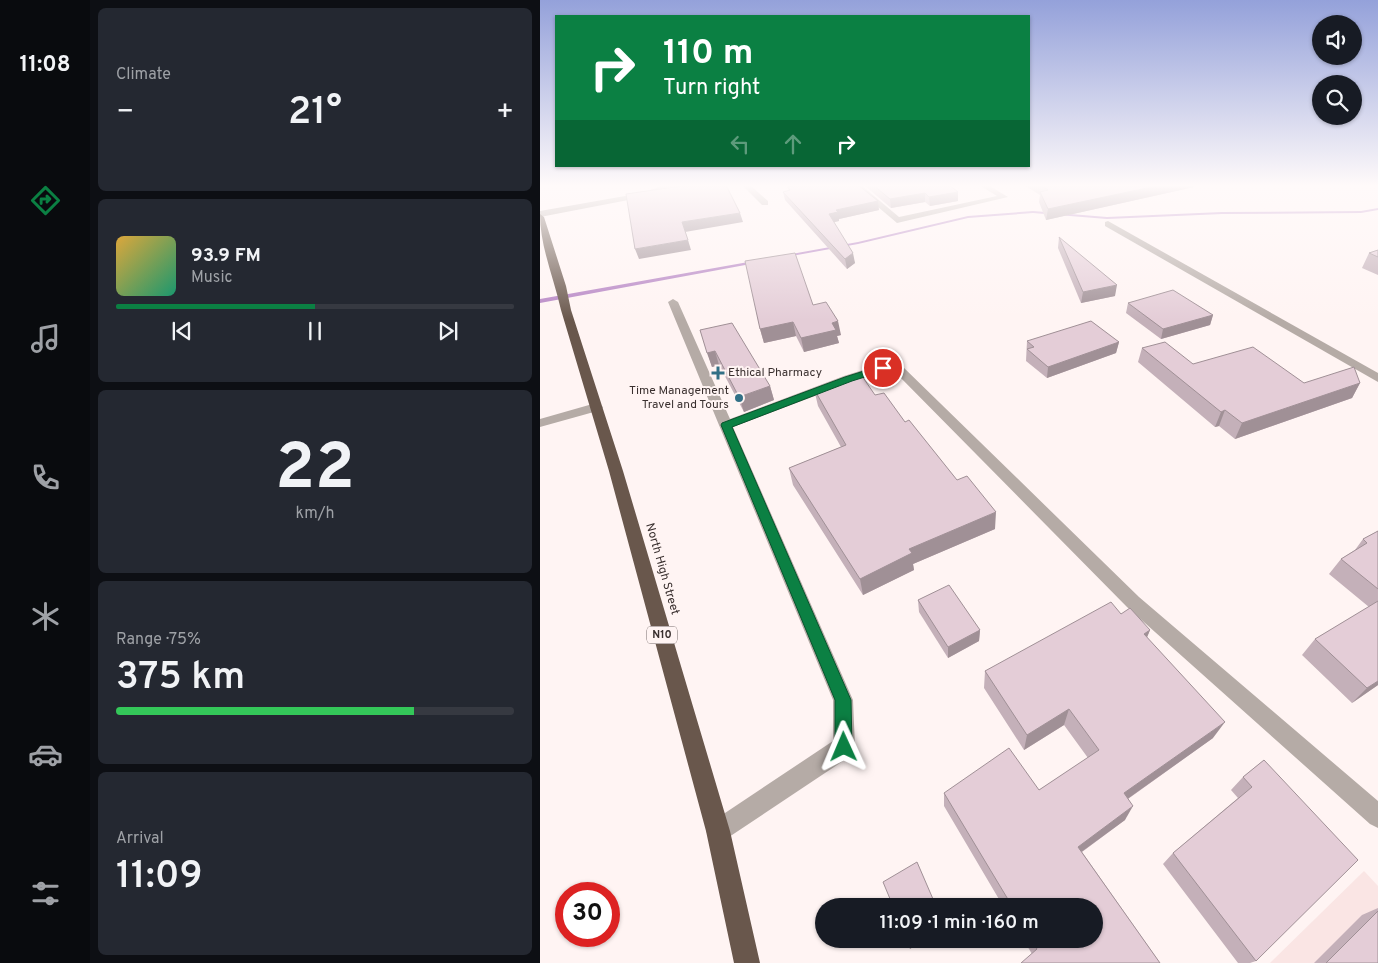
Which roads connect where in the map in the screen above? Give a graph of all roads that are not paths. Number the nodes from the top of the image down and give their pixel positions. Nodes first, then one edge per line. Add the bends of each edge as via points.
1 (544, 230) edge
2 (1118, 230) edge
3 (673, 302) dead end
4 (1378, 378) edge
5 (596, 407) junction
6 (540, 423) edge
7 (726, 425) junction
8 (1378, 816) edge
9 (718, 831) junction
10 (747, 963) edge

1 - 5 highway, North High Street / N10
2 - 4 street
3 - 7 street
5 - 6 street
5 - 9 highway, North High Street / N10
7 - 8 street via 848,379 883,368 898,369 1133,602
7 - 9 street via 843,700 844,747
9 - 10 highway, North High Street / N10

